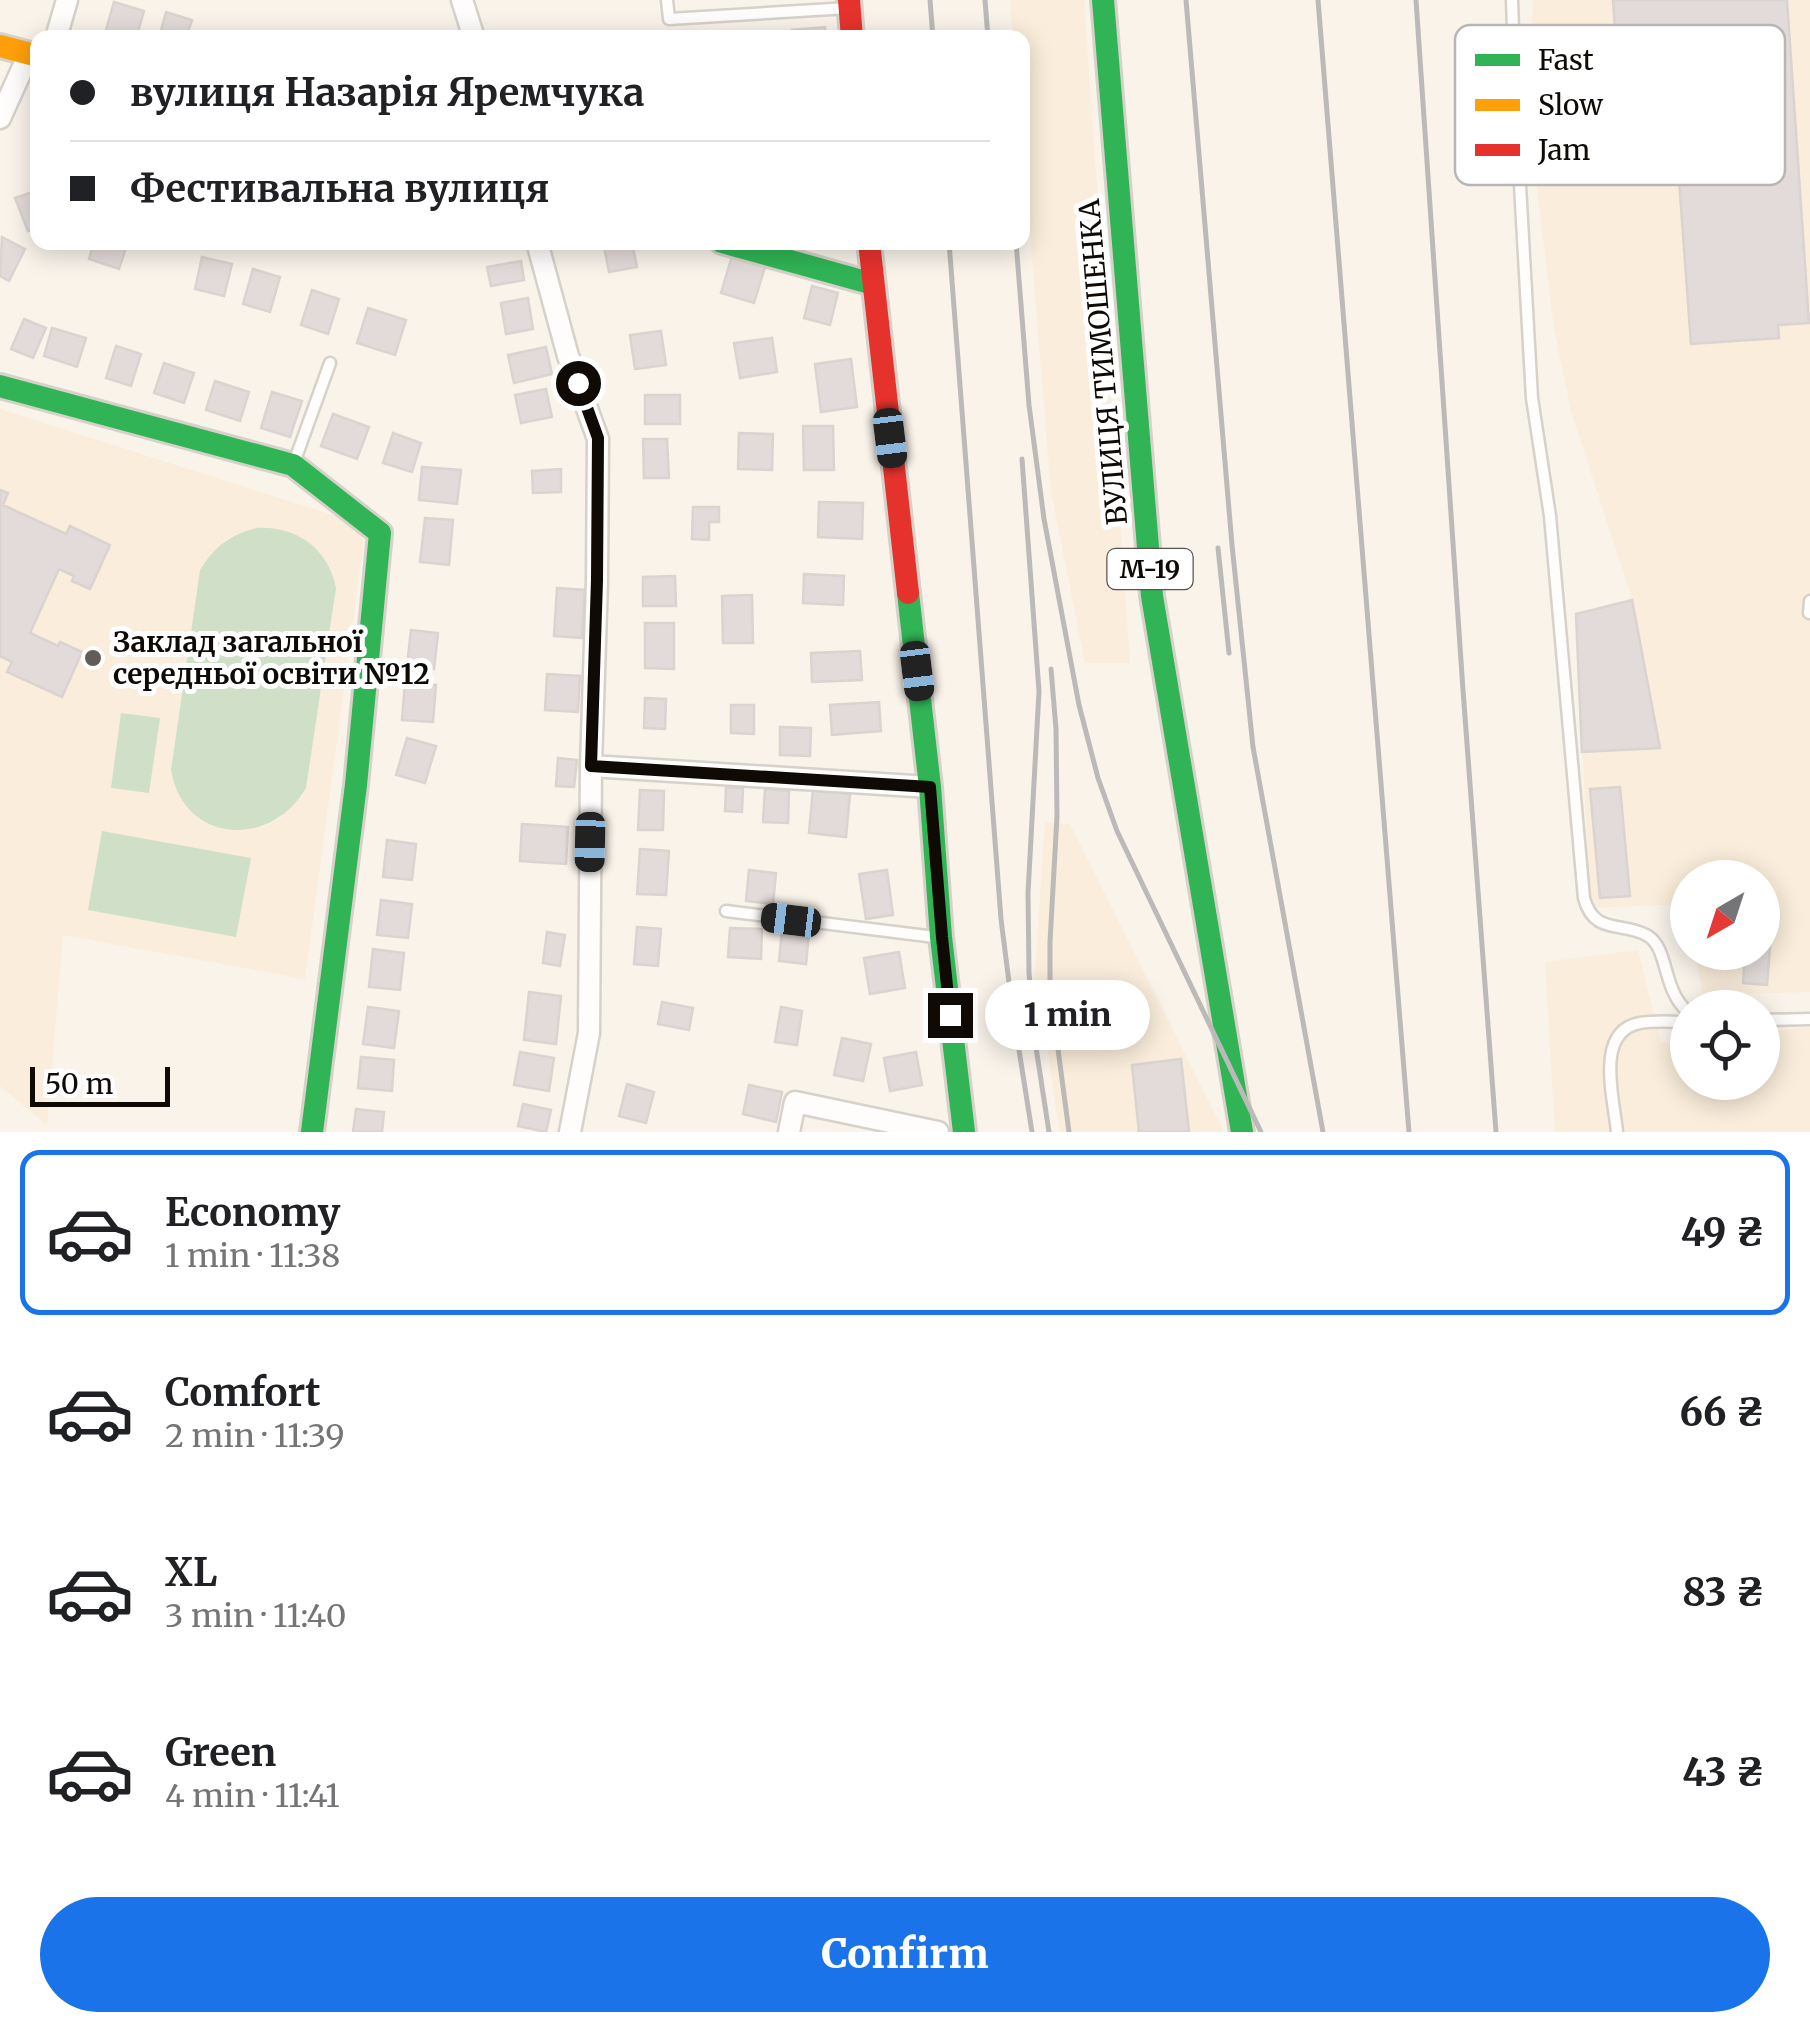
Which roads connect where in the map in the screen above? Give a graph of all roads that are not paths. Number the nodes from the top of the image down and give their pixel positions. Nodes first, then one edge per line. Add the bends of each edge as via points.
1 (67, 0) edge
2 (462, 0) edge
3 (667, 0) edge
4 (1103, 0) edge
5 (1512, 0) edge
6 (849, 4) edge
7 (1513, 25) edge
8 (58, 30) edge
9 (471, 30) edge
10 (851, 30) edge
11 (0, 46) edge
12 (30, 54) edge
13 (30, 61) edge
14 (0, 118) edge
15 (1520, 185) edge
16 (538, 250) edge
17 (751, 250) edge
18 (870, 250) edge
19 (872, 284) junction
20 (330, 363) dead end
21 (0, 386) edge
22 (293, 466) junction
23 (1810, 600) edge
24 (1809, 613) edge
25 (591, 766) junction
26 (930, 787) junction
27 (726, 912) dead end
28 (942, 937) junction
29 (1671, 990) edge
30 (1810, 1018) edge
31 (1780, 1019) edge
32 (1670, 1022) edge
33 (312, 1132) edge
34 (570, 1132) edge
35 (789, 1132) edge
36 (938, 1132) edge
37 (964, 1132) edge
38 (1242, 1132) edge
39 (1617, 1132) edge

1 - 8 street
2 - 9 street
3 - 6 lane via 669,19
4 - 38 main road, ВУЛИЦЯ ТИМОШЕНКА / М-19 via 1152,596
5 - 7 lane
6 - 10 main road
11 - 12 main road
13 - 14 street
15 - 29 lane via 1532,398 1550,516 1584,898 1596,920 1647,935 1656,944
16 - 25 street via 598,438
17 - 19 main road
18 - 19 main road
19 - 26 main road
20 - 22 lane
21 - 22 main road
22 - 33 main road via 380,533
23 - 24 lane
25 - 26 street
25 - 34 street via 589,1033
26 - 28 main road
27 - 28 lane
28 - 37 main road
30 - 31 lane
32 - 39 lane via 1626,1027 1612,1044
35 - 36 street via 795,1102

